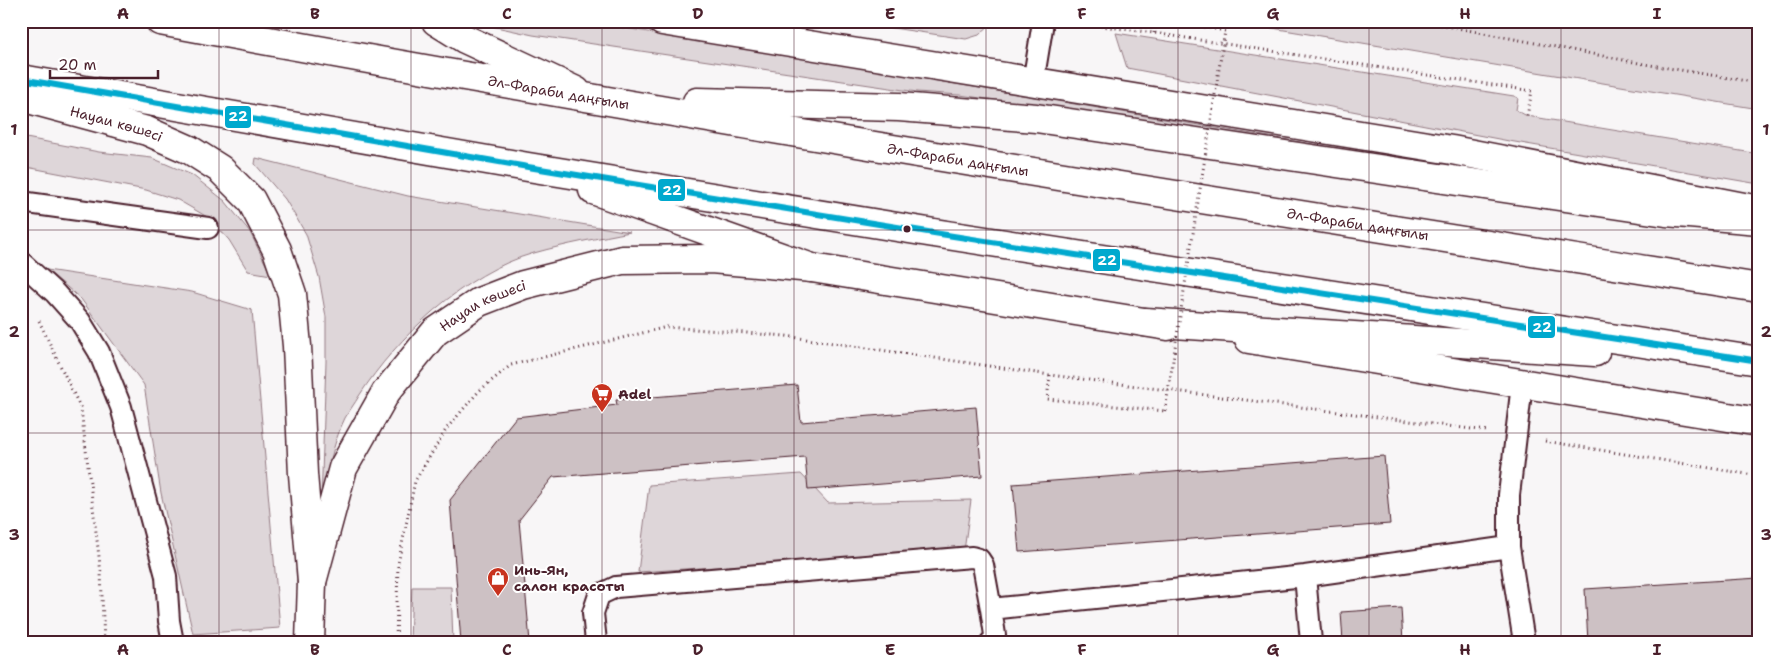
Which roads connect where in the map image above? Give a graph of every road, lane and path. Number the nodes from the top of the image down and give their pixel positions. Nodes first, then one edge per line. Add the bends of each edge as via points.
1 (160, 21) edge
2 (436, 21) edge
3 (662, 21) edge
4 (1067, 21) edge
5 (1156, 21) edge
6 (1175, 21) edge
7 (1421, 21) edge
8 (1042, 28) dead end
9 (1154, 33) junction
10 (21, 79) edge
11 (1033, 82) junction
12 (1759, 83) edge
13 (21, 97) edge
14 (596, 99) junction
15 (1527, 116) dead end
16 (528, 167) junction
17 (21, 202) edge
18 (1759, 210) edge
19 (1759, 220) edge
20 (208, 228) dead end
21 (21, 262) edge
22 (812, 268) junction
23 (1759, 288) edge
24 (38, 320) dead end
25 (1145, 322) junction
26 (1759, 362) edge
27 (1050, 374) junction
28 (1522, 384) junction
29 (1759, 422) edge
30 (1515, 436) junction
31 (1759, 476) edge
32 (1509, 547) junction
33 (1305, 576) junction
34 (312, 582) junction
35 (991, 609) junction
36 (104, 642) edge
37 (173, 642) edge
38 (310, 642) edge
39 (396, 642) edge
40 (596, 642) edge
41 (991, 642) edge
42 (1311, 642) edge
43 (1524, 642) edge

1 - 14 main road, Әл-Фараби даңғылы
2 - 14 main road via 465,40
3 - 11 main road
4 - 9 path
5 - 9 path
6 - 27 path, bridge via 1225,31 1165,411 1047,399
7 - 12 path
8 - 11 lane
9 - 15 path via 1532,91
10 - 16 main road
11 - 18 main road via 1452,150
13 - 34 main road, Науаи көшесі via 147,131 190,150 220,169 251,200 277,250 292,294
14 - 19 main road via 899,107 1036,118 1666,212
14 - 23 main road, Әл-Фараби даңғылы
16 - 22 main road
16 - 26 main road
17 - 20 lane
21 - 37 lane via 80,321 99,352 122,407 166,576
22 - 25 main road
22 - 34 main road, Науаи көшесі via 711,259 622,260 523,285 479,302 435,332 386,392 343,468
24 - 36 path via 81,409 101,573
25 - 26 main road
25 - 28 main road
27 - 30 path
27 - 39 path via 786,336 666,327 511,365 479,391 447,428 416,481 398,564
28 - 29 main road
28 - 30 lane
30 - 31 path
30 - 32 lane via 1509,495
32 - 33 lane
32 - 43 lane
33 - 35 lane
33 - 42 lane
34 - 38 main road, Науаи көшесі
35 - 40 lane via 983,565 980,559 972,557 616,587 599,595 593,612
35 - 41 lane via 995,635

